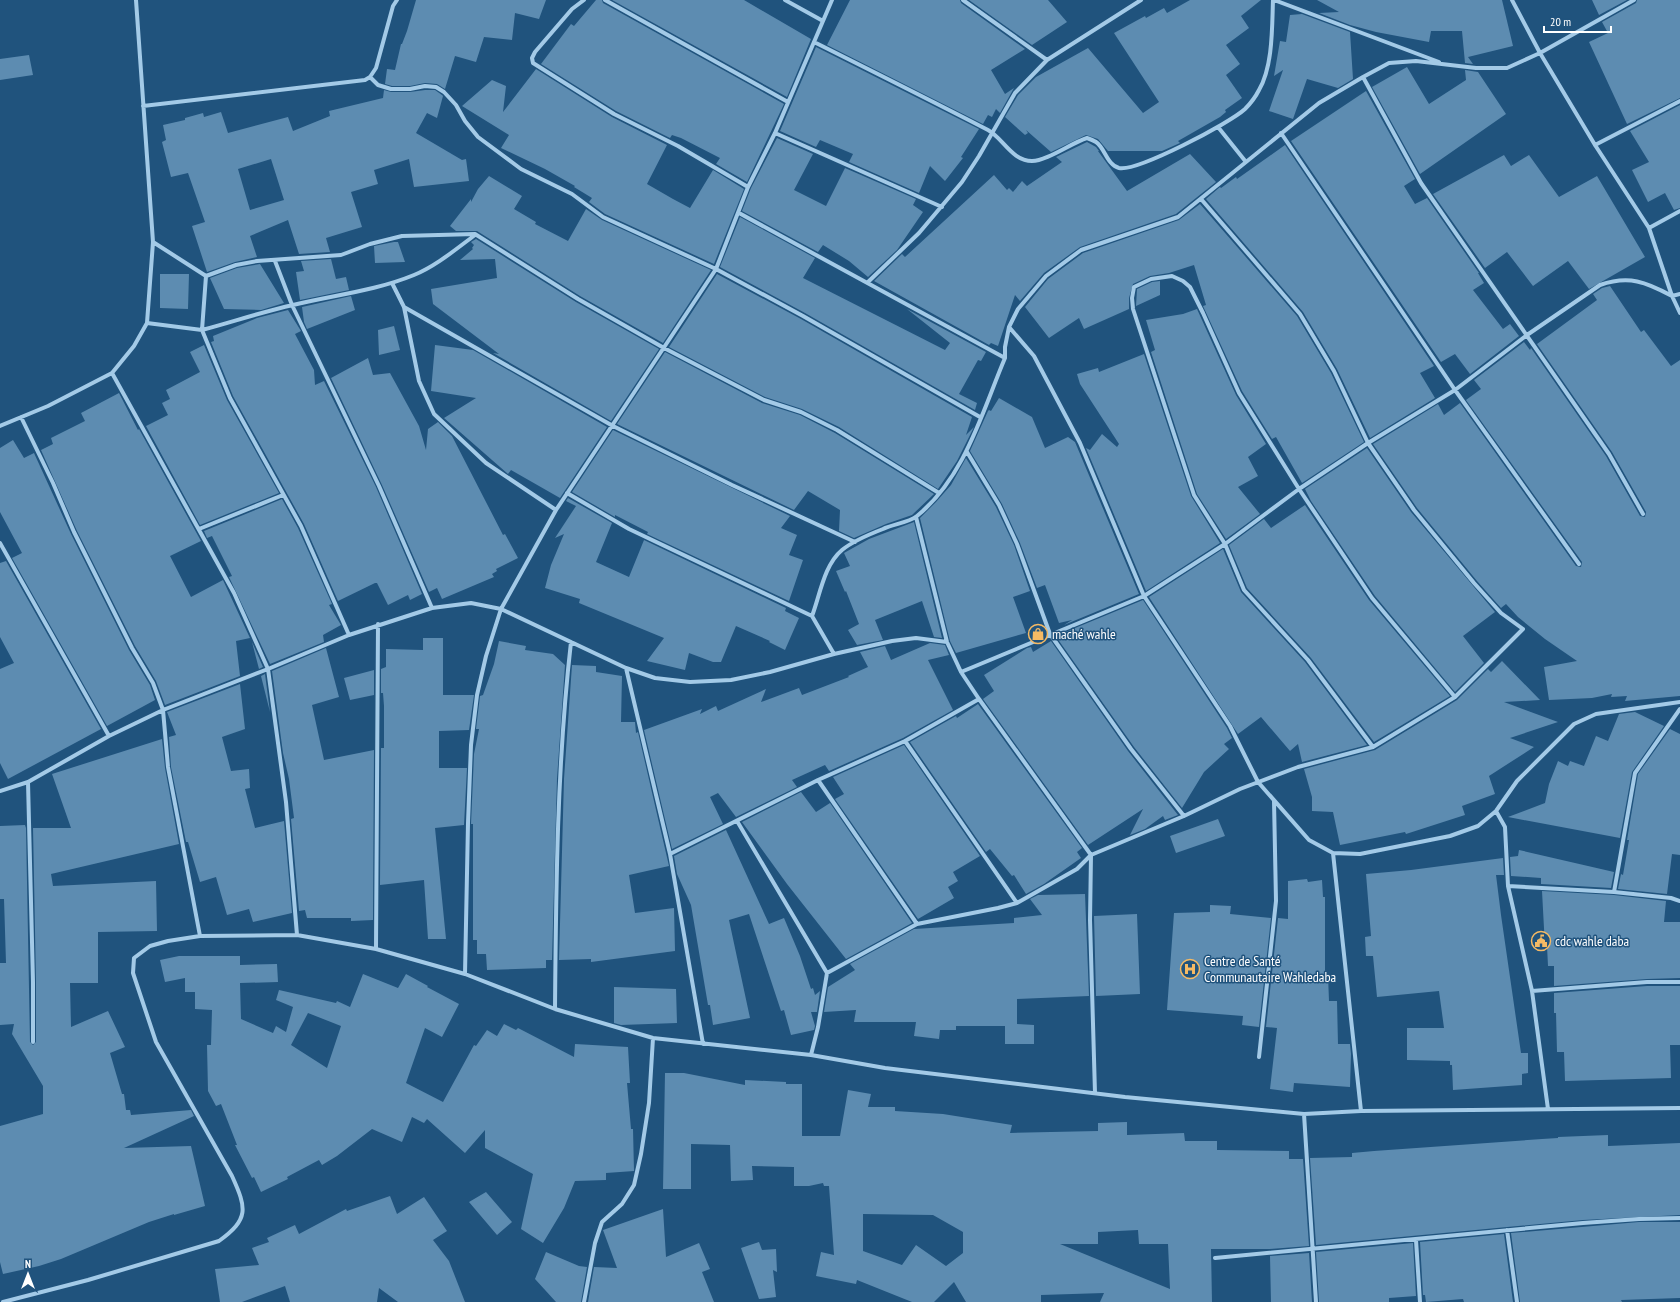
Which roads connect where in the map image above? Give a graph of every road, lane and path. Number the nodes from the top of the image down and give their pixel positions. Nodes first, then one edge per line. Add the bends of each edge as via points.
1 (136, 0) edge
2 (398, 0) edge
3 (584, 0) edge
4 (605, 0) edge
5 (785, 0) edge
6 (832, 0) edge
7 (963, 0) edge
8 (1141, 0) edge
9 (1274, 0) edge
10 (1512, 0) edge
11 (1634, 0) edge
12 (823, 21) junction
13 (814, 42) junction
14 (1540, 53) junction
15 (1047, 60) junction
16 (1445, 64) junction
17 (370, 77) junction
18 (1363, 77) junction
19 (1680, 101) edge
20 (788, 102) junction
21 (143, 106) junction
22 (1218, 127) junction
23 (992, 132) junction
24 (775, 133) junction
25 (1281, 133) junction
26 (1595, 144) junction
27 (1246, 162) junction
28 (748, 187) junction
29 (1201, 199) junction
30 (942, 207) junction
31 (1680, 211) edge
32 (739, 213) junction
33 (1648, 228) junction
34 (475, 234) junction
35 (152, 242) junction
36 (275, 261) junction
37 (716, 269) junction
38 (206, 276) junction
39 (868, 282) junction
40 (392, 283) junction
41 (1680, 294) edge
42 (1672, 296) junction
43 (292, 305) junction
44 (404, 307) junction
45 (1680, 313) edge
46 (147, 322) junction
47 (1008, 327) junction
48 (202, 330) junction
49 (1527, 335) junction
50 (664, 348) junction
51 (1005, 358) junction
52 (112, 373) junction
53 (1455, 390) junction
54 (21, 417) junction
55 (980, 417) junction
56 (0, 426) edge
57 (613, 426) junction
58 (1368, 443) junction
59 (967, 452) junction
60 (1299, 489) junction
61 (939, 493) junction
62 (567, 494) junction
63 (283, 495) junction
64 (556, 510) junction
65 (1643, 514) dead end
66 (916, 517) junction
67 (198, 529) junction
68 (855, 542) junction
69 (0, 543) edge
70 (1225, 544) junction
71 (1579, 564) dead end
72 (1144, 596) junction
73 (432, 608) junction
74 (501, 609) junction
75 (812, 616) junction
76 (378, 624) junction
77 (1050, 634) junction
78 (349, 635) junction
79 (571, 642) junction
80 (947, 642) junction
81 (834, 654) junction
82 (626, 668) junction
83 (268, 669) junction
84 (961, 672) junction
85 (1455, 697) junction
86 (979, 700) junction
87 (1680, 702) edge
88 (163, 710) junction
89 (1680, 710) edge
90 (109, 736) junction
91 (906, 740) junction
92 (1373, 747) junction
93 (818, 780) junction
94 (28, 782) junction
95 (1258, 782) junction
96 (0, 791) edge
97 (1274, 801) junction
98 (1496, 811) junction
99 (1184, 816) junction
100 (737, 821) junction
101 (1333, 852) junction
102 (670, 854) junction
103 (1091, 855) junction
104 (1508, 886) junction
105 (1614, 892) junction
106 (1680, 901) edge
107 (1017, 903) junction
108 (916, 924) junction
109 (297, 935) junction
110 (200, 936) junction
111 (376, 949) junction
112 (827, 973) junction
113 (465, 974) junction
114 (1680, 982) edge
115 (1532, 991) junction
116 (555, 1009) junction
117 (653, 1038) junction
118 (33, 1042) dead end
119 (703, 1044) junction
120 (811, 1055) junction
121 (1259, 1057) dead end
122 (1095, 1093) junction
123 (1548, 1108) junction
124 (1680, 1108) edge
125 (1361, 1111) junction
126 (1304, 1114) junction
127 (1680, 1218) edge
128 (1507, 1230) junction
129 (1416, 1240) junction
130 (1312, 1250) junction
131 (1215, 1258) dead end
132 (3, 1302) edge
133 (584, 1302) edge
134 (1316, 1302) edge
135 (1420, 1302) edge
136 (1517, 1302) edge

1 - 21 street
2 - 17 street via 393,6 376,68
3 - 28 street via 572,9 534,52 533,63 614,114
4 - 20 street
5 - 12 street
6 - 12 street
7 - 15 street
8 - 15 street
9 - 16 street
9 - 22 street via 1267,66 1260,89 1244,109
10 - 14 street
11 - 14 street
12 - 13 street
13 - 20 street
13 - 23 street
14 - 16 street via 1507,68
14 - 26 street
15 - 23 street via 1015,93
16 - 18 street via 1416,61 1389,63
17 - 21 street via 359,81
17 - 37 street via 378,85 391,89 436,87 456,105 478,137 520,169 572,194 603,216
18 - 25 street via 1319,103
18 - 49 street via 1421,183
19 - 26 street
20 - 24 street
21 - 35 street
22 - 23 street via 1160,157 1127,169 1118,168 1111,163 1096,142 1087,138 1045,158 1031,161 1017,157
22 - 27 street
23 - 30 street via 980,156
24 - 28 street
24 - 30 street
25 - 27 street
25 - 53 street
26 - 33 street
27 - 29 street
28 - 32 street
29 - 47 street via 1178,217 1081,250 1046,276 1018,309
29 - 58 street via 1300,314 1334,371
30 - 39 street
31 - 33 street
32 - 37 street
32 - 39 street
33 - 42 street
34 - 36 street via 402,236 341,255
34 - 40 street via 435,264 416,275
34 - 50 street via 578,299
35 - 38 street
35 - 46 street
36 - 38 street via 236,265
36 - 43 street
37 - 50 street
37 - 55 street
38 - 48 street
39 - 51 street
40 - 43 street via 352,294
40 - 44 street
41 - 42 street
42 - 45 street
42 - 49 street via 1650,284 1632,280 1612,281 1600,285
43 - 48 street
43 - 73 street via 379,486
44 - 57 street
44 - 64 street via 419,381 434,414 486,463
46 - 48 street
46 - 52 street via 134,346
47 - 51 street
47 - 72 street via 1034,356 1070,423
48 - 63 street via 230,398
49 - 53 street
49 - 65 street via 1609,454
50 - 57 street
50 - 61 street via 764,400 801,412 837,430
51 - 55 street
52 - 54 street
52 - 67 street
53 - 58 street
53 - 71 street
54 - 56 street
54 - 88 street via 88,560 132,648 153,683
55 - 59 street
57 - 62 street
57 - 68 street
58 - 60 street
58 - 85 street via 1414,510 1474,583 1501,613 1523,629
59 - 61 street
59 - 77 street via 999,505 1017,544
60 - 70 street
60 - 70 street via 1239,394 1190,287 1172,276 1151,279 1134,287 1133,309 1194,495
60 - 85 street via 1372,598
61 - 66 street
62 - 64 street
62 - 75 street via 629,529
63 - 67 street
63 - 78 street via 301,526
64 - 74 street
66 - 68 street
66 - 80 street
67 - 83 street via 234,593
68 - 75 street via 842,550 833,560 824,578
69 - 90 street
70 - 72 street
70 - 92 street via 1244,590 1308,660
72 - 77 street
72 - 95 street via 1230,726
73 - 74 street via 471,603
73 - 76 street
74 - 79 street
74 - 113 street via 477,695 471,745
75 - 81 street
76 - 78 street
76 - 111 street
77 - 84 street
77 - 99 street via 1132,749
78 - 83 street
79 - 82 street
79 - 116 street via 560,764 556,853
80 - 81 street via 916,638 892,640
80 - 84 street
81 - 82 street via 731,680 690,682 655,678
82 - 102 street
83 - 88 street
83 - 109 street via 286,802
84 - 86 street
85 - 92 street
86 - 91 street
86 - 103 street
87 - 98 street via 1596,714 1574,724 1517,781
88 - 90 street
88 - 110 street via 168,767
89 - 105 street via 1635,773
90 - 94 street
91 - 93 street
91 - 107 street
92 - 95 street via 1298,767
93 - 100 street
93 - 108 street
94 - 96 street
94 - 118 street
95 - 97 street
95 - 99 street
97 - 101 street via 1309,840
97 - 121 street via 1276,901
98 - 101 street via 1478,826 1450,836 1360,854
98 - 104 street via 1505,827
99 - 103 street
100 - 102 street
100 - 112 street
101 - 125 street
102 - 119 street
103 - 107 street via 1077,869
103 - 122 street via 1090,920
104 - 105 street
104 - 115 street
105 - 106 street
107 - 108 street
108 - 112 street
109 - 110 street
109 - 111 street
110 - 132 street via 150,946 134,958 133,973 156,1042 232,1176 241,1196 243,1216 233,1231 219,1241
111 - 113 street
112 - 120 street
113 - 116 street
114 - 115 street via 1647,982
115 - 123 street
116 - 117 street
117 - 119 street
117 - 133 street via 649,1103 634,1185 622,1204 602,1222 594,1242
119 - 120 street
120 - 122 street via 885,1068
122 - 126 street
123 - 124 street
123 - 125 street
125 - 126 street
126 - 130 street
127 - 128 street
128 - 129 street
128 - 136 street
129 - 130 street
129 - 135 street
130 - 131 street
130 - 134 street

